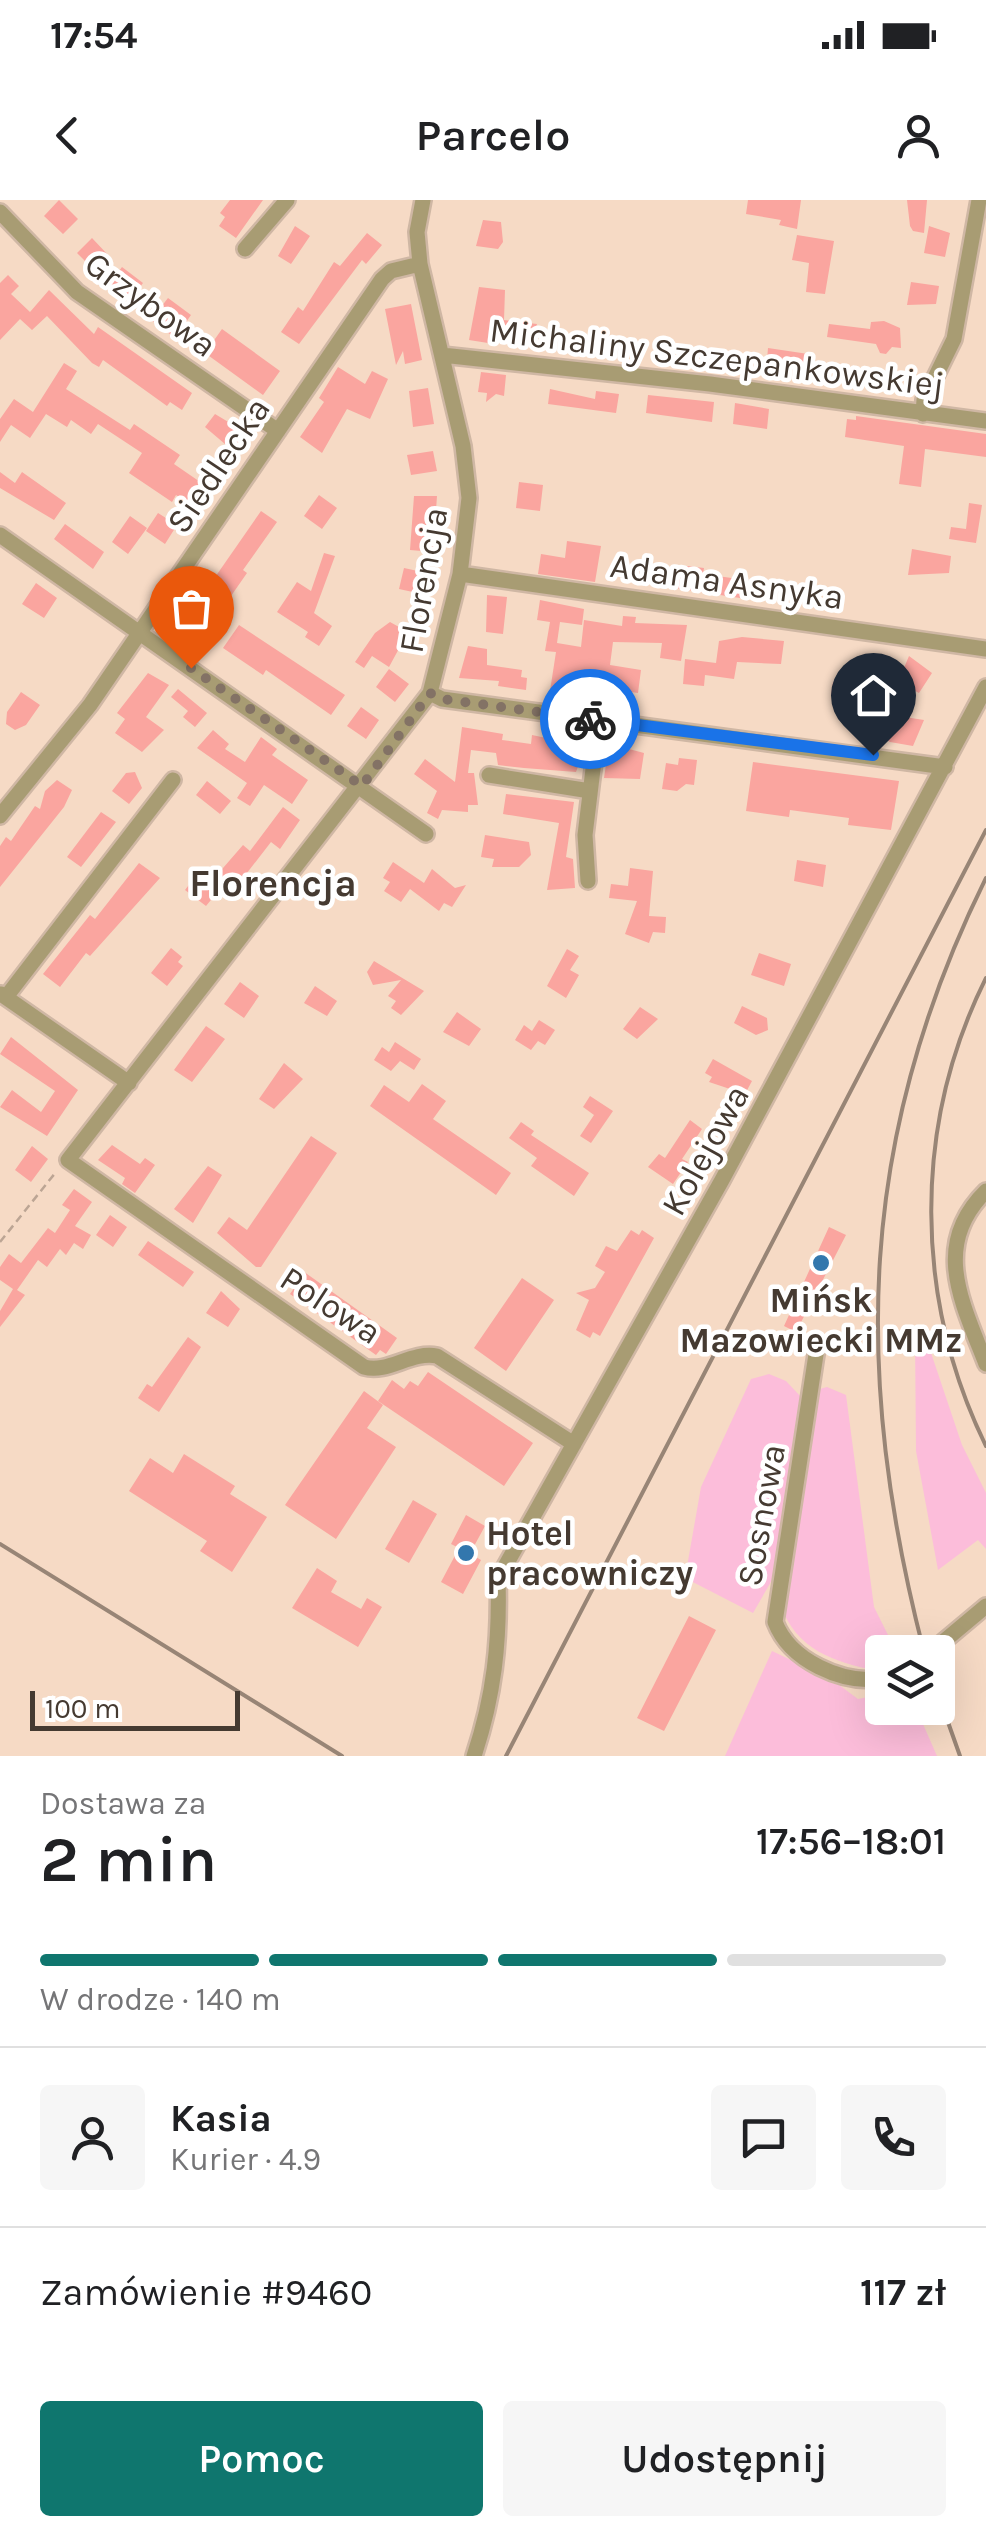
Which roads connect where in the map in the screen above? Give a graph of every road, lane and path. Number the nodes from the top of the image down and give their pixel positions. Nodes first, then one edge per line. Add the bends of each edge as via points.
1 (287, 200) edge
2 (423, 200) edge
3 (980, 200) edge
4 (0, 212) edge
5 (245, 249) dead end
6 (420, 264) junction
7 (442, 355) junction
8 (923, 414) junction
9 (986, 421) edge
10 (278, 431) junction
11 (0, 534) edge
12 (460, 574) junction
13 (140, 632) junction
14 (986, 649) edge
15 (986, 687) edge
16 (430, 693) junction
17 (598, 720) junction
18 (945, 767) junction
19 (489, 775) dead end
20 (173, 780) dead end
21 (362, 786) junction
22 (590, 790) junction
23 (0, 816) edge
24 (426, 834) dead end
25 (588, 881) dead end
26 (3, 995) edge
27 (128, 1083) junction
28 (68, 1160) junction
29 (986, 1191) edge
30 (0, 1242) edge
31 (816, 1348) dead end
32 (986, 1364) edge
33 (574, 1444) junction
34 (986, 1606) edge
35 (951, 1635) edge
36 (865, 1679) edge
37 (474, 1756) edge

1 - 5 street
2 - 6 street
3 - 8 street via 954,338
4 - 10 street, Grzybowa via 77,292
6 - 7 street, Florencja
6 - 10 street, Siedlecka via 386,275
7 - 8 street, Michaliny Szczepankowskiej
7 - 12 street, Florencja via 468,474 470,518
8 - 9 street, Michaliny Szczepankowskiej
10 - 13 street, Siedlecka
11 - 13 street
12 - 14 street, Adama Asnyka
12 - 16 street, Florencja
13 - 21 street
13 - 23 street, Siedlecka
15 - 18 street, Kolejowa
16 - 17 street
16 - 21 street, Florencja
17 - 18 street
17 - 22 street
18 - 33 street, Kolejowa
19 - 22 street
20 - 26 street
21 - 24 street
21 - 27 street, Florencja
22 - 25 street
26 - 27 street
27 - 28 street, Florencja
28 - 30 path
28 - 33 street, Polowa via 364,1367 437,1356
29 - 32 street via 960,1222 953,1248
31 - 36 street, Sosnowa via 775,1622 782,1640 810,1661
33 - 37 street, Kolejowa via 498,1579 500,1645
34 - 35 street

